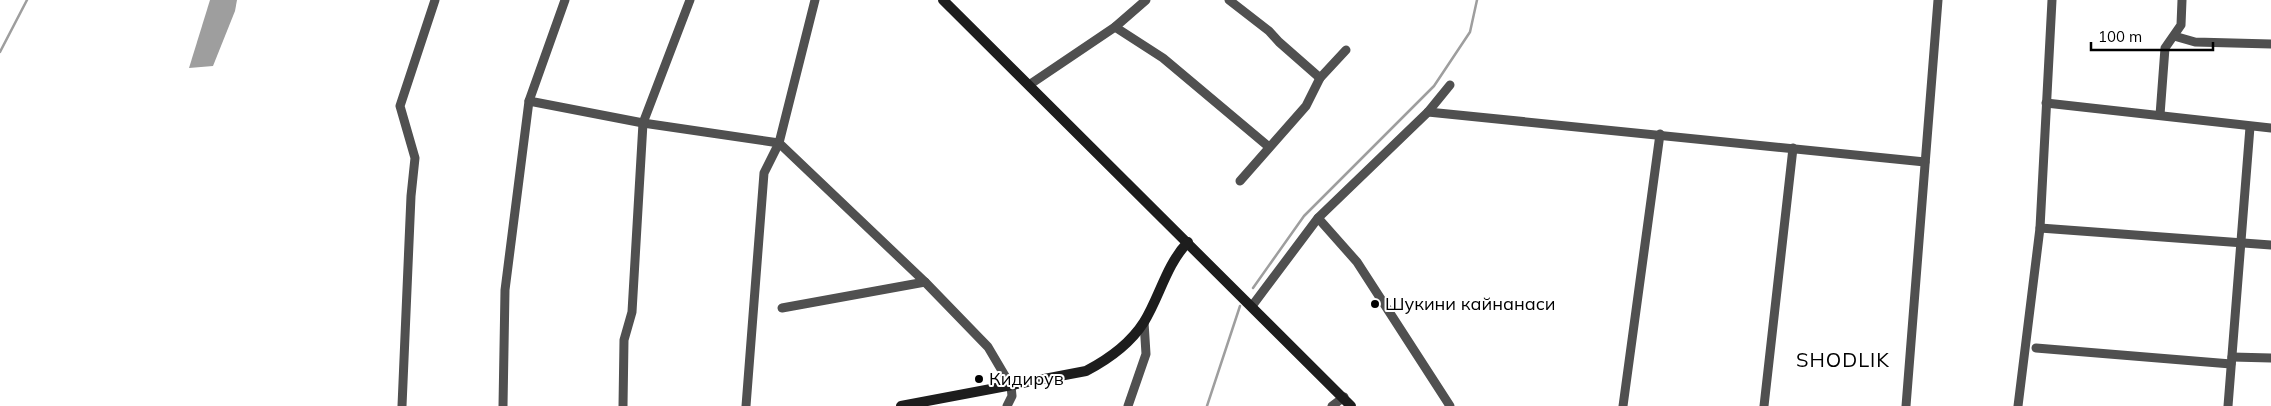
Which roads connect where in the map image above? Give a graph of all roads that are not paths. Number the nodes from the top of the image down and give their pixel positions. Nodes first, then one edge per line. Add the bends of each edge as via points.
1 (435, 0) edge
2 (565, 0) edge
3 (690, 0) edge
4 (815, 0) edge
5 (943, 0) edge
6 (1146, 0) edge
7 (1229, 0) edge
8 (1938, 0) edge
9 (2052, 0) edge
10 (2182, 0) edge
11 (1115, 27) junction
12 (2174, 36) junction
13 (2271, 44) edge
14 (1346, 50) dead end
15 (1320, 78) junction
16 (1029, 85) junction
17 (1450, 85) dead end
18 (528, 100) junction
19 (2046, 103) junction
20 (1428, 112) junction
21 (2160, 115) junction
22 (643, 123) junction
23 (2250, 126) junction
24 (2271, 128) edge
25 (1660, 134) junction
26 (779, 143) junction
27 (1269, 147) junction
28 (1793, 148) junction
29 (1925, 162) junction
30 (1240, 181) dead end
31 (1318, 218) junction
32 (2040, 228) junction
33 (1188, 242) junction
34 (2240, 242) junction
35 (2271, 244) edge
36 (925, 282) junction
37 (1252, 306) junction
38 (782, 308) dead end
39 (1144, 322) junction
40 (2036, 348) dead end
41 (2271, 358) edge
42 (2231, 361) junction
43 (1011, 386) junction
44 (1344, 397) junction
45 (402, 406) edge
46 (503, 406) edge
47 (623, 406) edge
48 (746, 406) edge
49 (905, 406) edge
50 (1007, 406) edge
51 (1128, 406) edge
52 (1332, 406) edge
53 (1351, 406) edge
54 (1450, 406) edge
55 (1623, 406) edge
56 (1764, 406) edge
57 (1906, 406) edge
58 (2018, 406) edge
59 (2228, 406) edge

1 - 45 street via 400,106 414,158
2 - 18 street
3 - 22 street
4 - 26 street
5 - 16 main road
6 - 11 street
7 - 15 street via 1270,31
8 - 29 street
9 - 19 street
10 - 12 street via 2181,25
11 - 16 street
11 - 27 street via 1163,58
12 - 13 street via 2195,42
12 - 21 street via 2165,48
14 - 15 street
15 - 27 street via 1306,106
16 - 33 main road
17 - 20 street
18 - 22 street
18 - 46 street via 505,290
19 - 21 street
19 - 32 street
20 - 25 street
20 - 31 street
21 - 23 street
22 - 26 street
22 - 47 street via 632,312 624,340
23 - 24 street
23 - 34 street
25 - 28 street
25 - 55 street
26 - 36 street
26 - 48 street via 764,173
27 - 30 street
28 - 29 street
28 - 56 street
29 - 57 street
31 - 37 street
31 - 54 street via 1357,262
32 - 34 street
32 - 58 street
33 - 37 main road
33 - 39 main road via 1177,254
34 - 35 street
34 - 42 street
36 - 38 street
36 - 43 street via 988,347
37 - 44 main road
39 - 43 main road via 1116,353 1086,372
39 - 51 street via 1146,354
40 - 42 street
41 - 42 street
42 - 59 street
43 - 49 main road
43 - 50 street via 1012,396
44 - 52 street
44 - 53 main road

